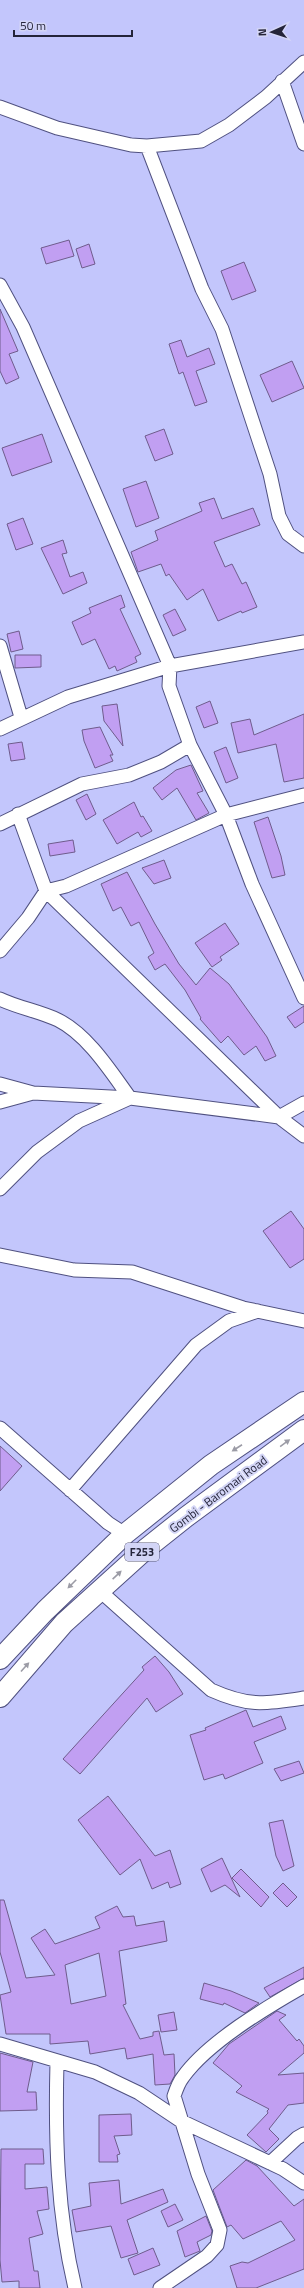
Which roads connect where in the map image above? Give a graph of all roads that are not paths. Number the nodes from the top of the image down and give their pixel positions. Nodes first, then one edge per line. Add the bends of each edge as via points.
1 (304, 62) edge
2 (282, 81) junction
3 (0, 106) edge
4 (304, 144) edge
5 (147, 146) junction
6 (0, 286) edge
7 (304, 546) edge
8 (304, 642) edge
9 (1, 654) edge
10 (170, 666) junction
11 (5, 681) edge
12 (21, 717) junction
13 (0, 729) edge
14 (190, 745) junction
15 (304, 795) edge
16 (18, 814) junction
17 (226, 814) junction
18 (0, 824) edge
19 (46, 891) junction
20 (0, 951) edge
21 (304, 998) edge
22 (0, 999) edge
23 (0, 1084) edge
24 (33, 1093) junction
25 (130, 1098) junction
26 (0, 1102) edge
27 (304, 1102) edge
28 (279, 1117) junction
29 (304, 1136) edge
30 (0, 1189) edge
31 (0, 1255) edge
32 (258, 1311) junction
33 (304, 1321) edge
34 (304, 1402) edge
35 (0, 1428) edge
36 (304, 1430) edge
37 (70, 1490) junction
38 (125, 1534) junction
39 (100, 1591) junction
40 (0, 1659) edge
41 (0, 1697) edge
42 (304, 1698) edge
43 (304, 1986) edge
44 (0, 2044) edge
45 (56, 2062) junction
46 (181, 2121) junction
47 (304, 2134) edge
48 (270, 2164) junction
49 (304, 2182) edge
50 (75, 2288) edge
51 (161, 2288) edge

1 - 2 street
2 - 4 street
2 - 5 street via 266,97 229,125 201,141
3 - 5 street via 57,128 131,145
5 - 7 street via 202,289 222,329 270,474 279,516 288,534
6 - 10 street via 26,334
8 - 10 street
9 - 11 street
10 - 12 street via 68,697
10 - 14 street via 169,686
11 - 12 street
12 - 13 street
14 - 16 street via 161,762 129,775 82,784
14 - 17 street
15 - 17 street
16 - 18 street
16 - 19 street
17 - 19 street via 66,886
17 - 21 street via 252,884
19 - 20 street via 28,918
19 - 28 street
22 - 25 street via 58,1020 96,1052
23 - 24 street
24 - 25 street
24 - 26 street
25 - 28 street
25 - 30 street via 79,1121 37,1152
27 - 28 street
28 - 29 street
31 - 32 street via 74,1270 132,1272
32 - 33 street
32 - 37 street via 229,1321 196,1345
34 -> 38 main road, Gombi - Baromari Road / F253 via 211,1465
35 - 37 street
39 -> 36 main road, Gombi - Baromari Road / F253 via 186,1517
37 - 38 street via 108,1523
38 -> 40 main road, Gombi - Baromari Road / F253 via 66,1590
41 -> 39 main road, Gombi - Baromari Road / F253 via 64,1623
39 - 42 street via 211,1690 233,1700 263,1704
43 - 46 street via 262,2010 221,2040 182,2077 174,2096
44 - 45 street
45 - 46 street via 95,2072 139,2093
45 - 50 street via 55,2128 63,2230
46 - 48 street
46 - 51 street via 220,2230 218,2245 207,2256
47 - 48 street
48 - 49 street

